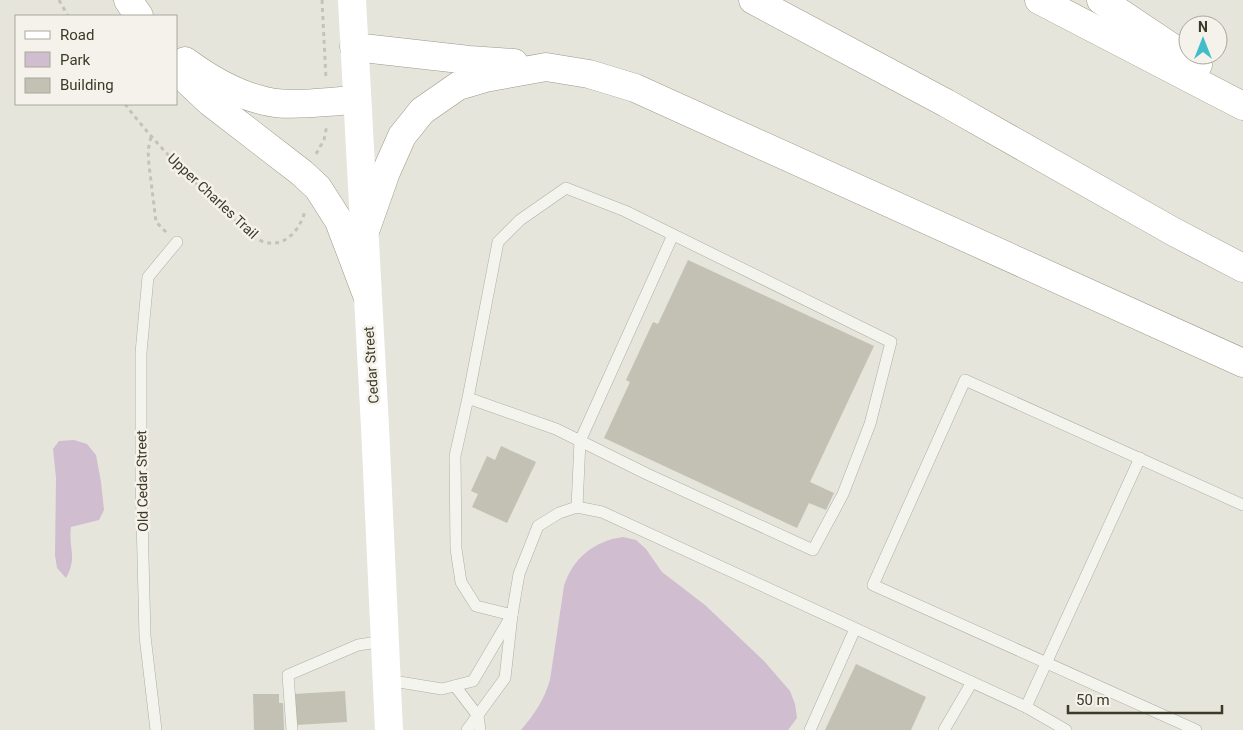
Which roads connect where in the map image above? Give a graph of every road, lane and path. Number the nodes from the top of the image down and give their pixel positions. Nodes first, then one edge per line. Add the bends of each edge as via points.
1 (59, 0) edge
2 (128, 0) edge
3 (322, 0) edge
4 (352, 0) edge
5 (754, 0) edge
6 (1039, 0) edge
7 (1101, 0) edge
8 (67, 15) edge
9 (138, 15) edge
10 (354, 47) junction
11 (178, 55) edge
12 (546, 67) junction
13 (178, 72) edge
14 (326, 82) dead end
15 (1243, 95) edge
16 (356, 100) junction
17 (126, 105) edge
18 (1243, 106) edge
19 (327, 119) dead end
20 (151, 136) junction
21 (309, 161) dead end
22 (305, 207) dead end
23 (673, 235) junction
24 (364, 237) junction
25 (177, 242) joint
26 (1243, 268) edge
27 (366, 295) junction
28 (1243, 363) edge
29 (468, 398) junction
30 (580, 441) junction
31 (1140, 458) junction
32 (1243, 505) edge
33 (577, 507) junction
34 (512, 615) junction
35 (855, 628) junction
36 (385, 641) junction
37 (1047, 663) junction
38 (387, 680) junction
39 (972, 682) junction
40 (455, 686) junction
41 (1026, 707) junction
42 (478, 716) junction
43 (156, 730) edge
44 (292, 730) edge
45 (389, 730) edge
46 (467, 730) edge
47 (480, 730) edge
48 (810, 730) edge
49 (944, 730) edge
50 (1066, 730) edge
51 (1196, 730) edge

1 - 8 path
2 - 9 main road
3 - 14 path
4 - 10 main road, Cedar Street
5 - 26 main road via 946,102
6 - 18 main road
7 - 15 main road
10 - 12 main road
10 - 16 main road, Cedar Street
11 - 16 main road via 216,82 262,100 277,103
12 - 24 main road via 458,86 422,111 394,152
12 - 28 main road via 589,74 636,88
13 - 27 main road via 210,102 302,172 318,188 339,221
16 - 24 main road, Cedar Street
17 - 20 path, Upper Charles Trail
19 - 21 path via 322,144
20 - 22 path, Upper Charles Trail via 218,205 259,240 270,243 286,240 300,224
20 - 25 path via 148,150 156,222
23 - 29 lane via 566,188 520,220 498,242
23 - 30 lane
23 - 30 lane via 891,342 870,424 844,494 813,550
24 - 27 main road, Cedar Street
25 - 43 lane, Old Cedar Street via 148,277 141,353 145,636
27 - 36 main road, Cedar Street
29 - 30 lane via 556,429
29 - 34 lane via 455,456 456,549 461,582 476,606
30 - 33 lane
31 - 32 lane
31 - 37 lane
31 - 37 lane via 965,380 873,584
33 - 34 lane via 538,526 519,574
33 - 35 lane via 602,512
34 - 40 lane via 473,681
34 - 42 lane via 505,678
35 - 39 lane
35 - 48 lane
36 - 38 main road, Cedar Street
36 - 44 lane via 358,645 288,675
37 - 41 lane
37 - 51 lane
38 - 40 lane via 442,689
38 - 45 main road, Cedar Street
39 - 41 lane
39 - 49 lane
40 - 42 lane
41 - 50 lane
42 - 46 lane
42 - 47 lane

